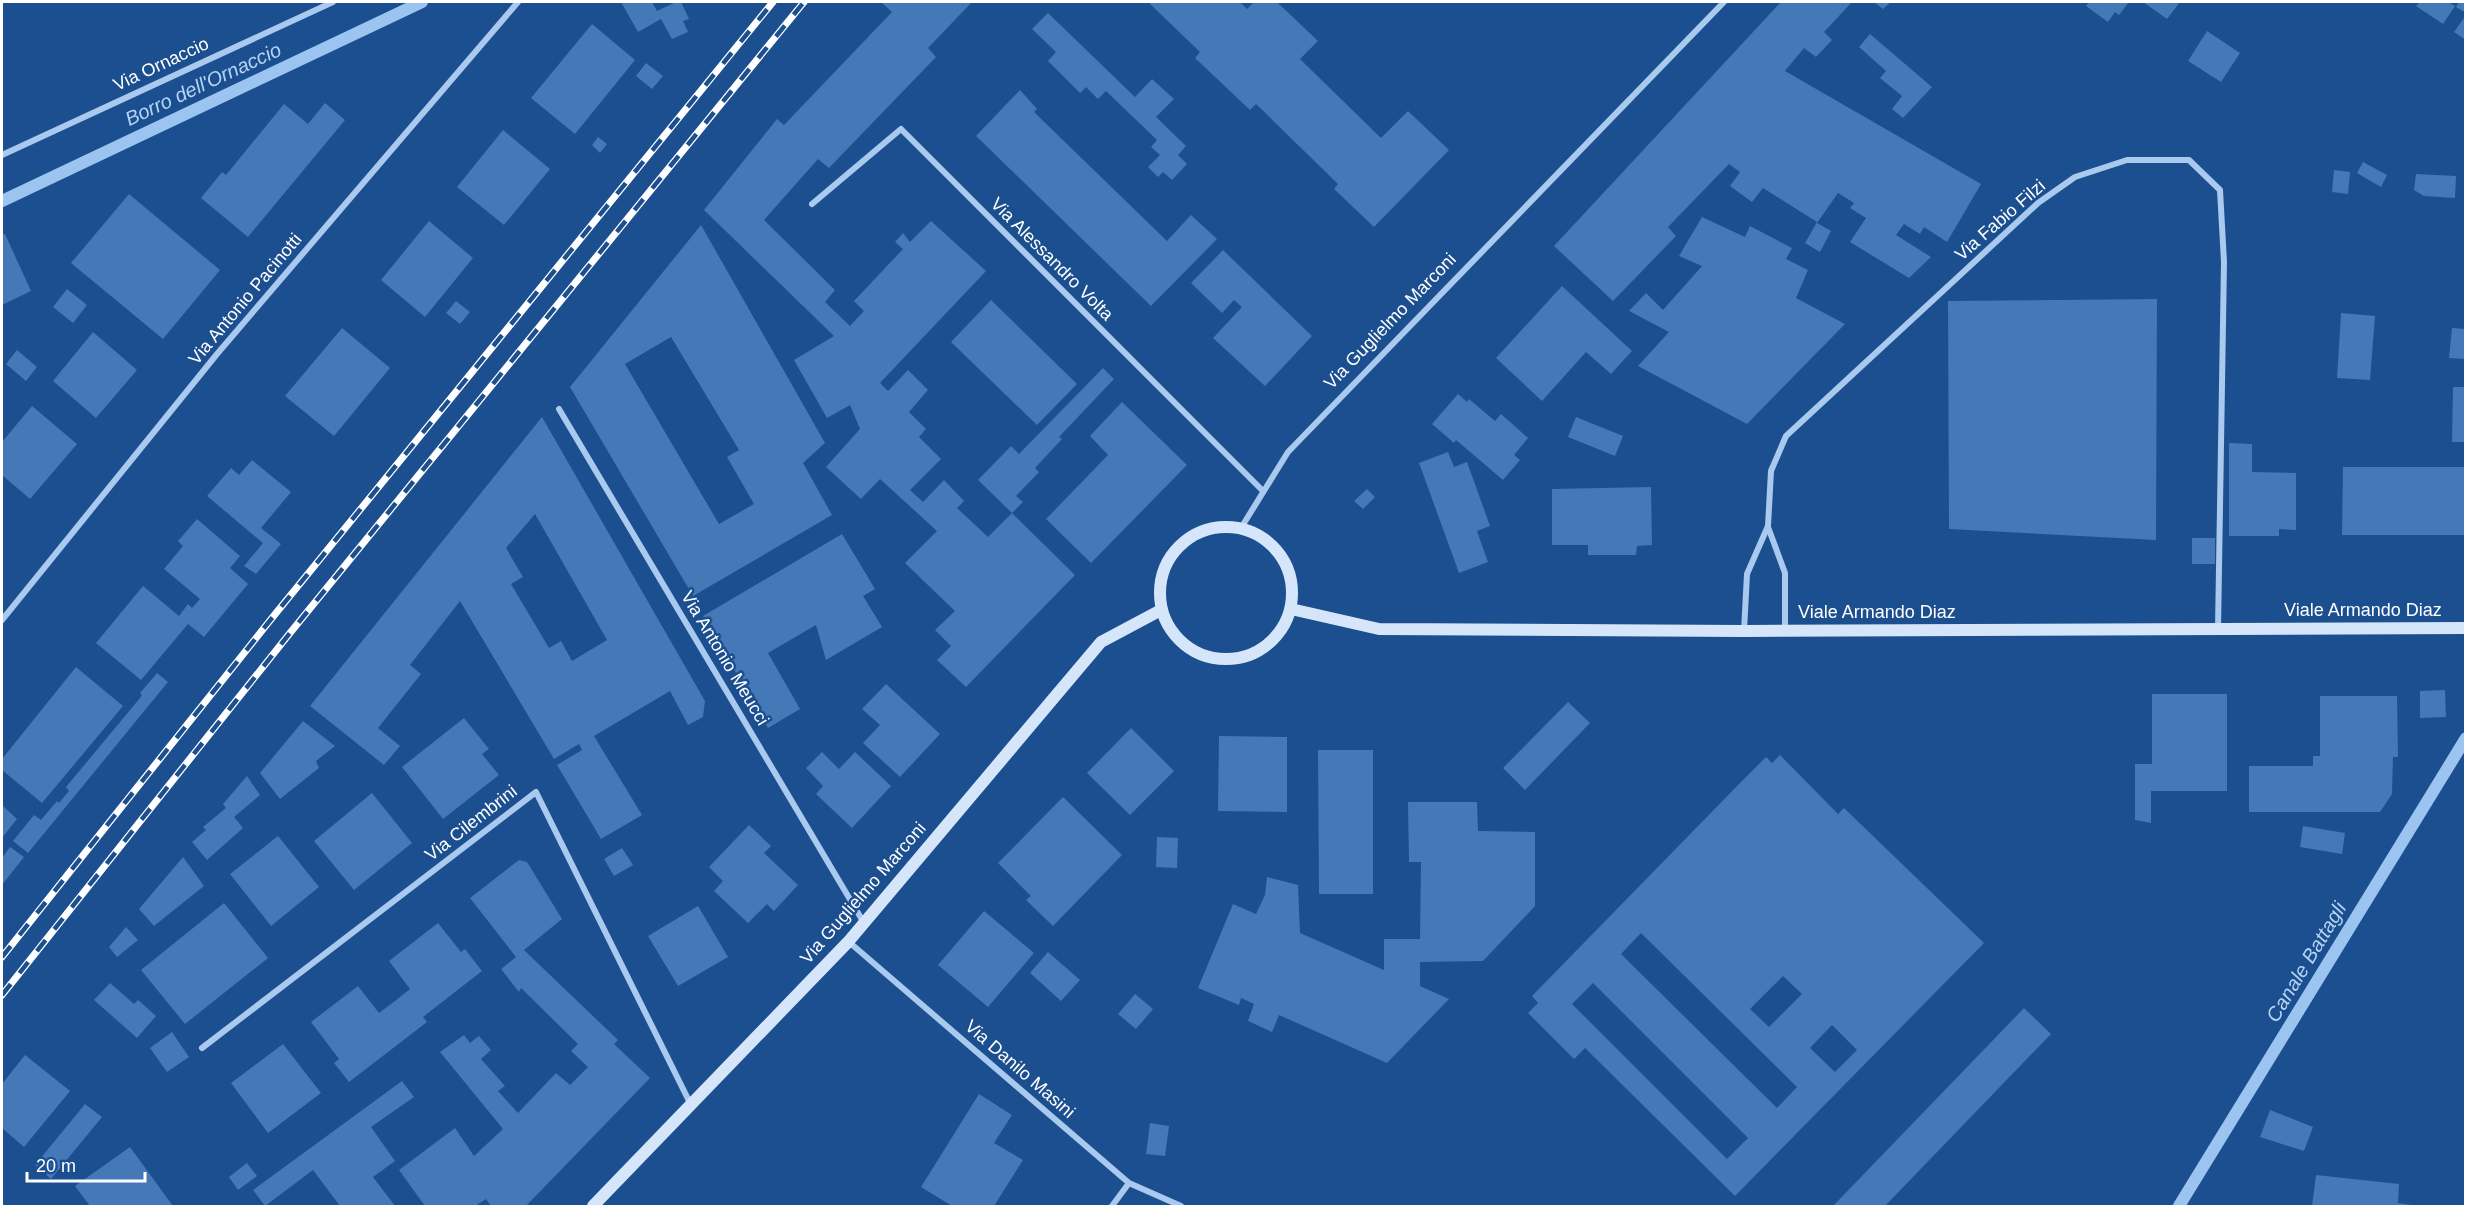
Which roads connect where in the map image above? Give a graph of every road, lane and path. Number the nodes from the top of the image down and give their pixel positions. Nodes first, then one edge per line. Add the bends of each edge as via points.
1 (333, 2) edge
2 (518, 2) edge
3 (1724, 2) edge
4 (2, 155) edge
5 (812, 204) dead end
6 (559, 409) dead end
7 (1263, 491) junction
8 (1768, 526) junction
9 (1241, 528) junction
10 (1291, 609) junction
11 (1161, 610) junction
12 (2, 620) edge
13 (2466, 628) edge
14 (2218, 629) junction
15 (1744, 631) junction
16 (1785, 631) junction
17 (864, 922) junction
18 (848, 942) junction
19 (202, 1048) dead end
20 (691, 1106) junction
21 (1129, 1183) junction
22 (593, 1206) edge
23 (1112, 1206) edge
24 (1181, 1206) edge

1 - 4 street, Via Ornaccio
2 - 12 street, Via Antonio Pacinotti via 218,354
3 - 7 street, Via Guglielmo Marconi via 1288,452
5 - 7 street, Via Alessandro Volta via 901,129
6 - 17 street, Via Antonio Meucci
7 - 9 street, Via Guglielmo Marconi
8 - 14 street, Via Fabio Filzi via 1771,471 1786,436 2038,203 2075,177 2127,160 2189,160 2220,190 2224,262
8 - 15 street, Via Fabio Filzi via 1747,574
8 - 16 street, Via Fabio Filzi via 1785,573
9 - 10 street via 1272,544 1283,558 1293,591
9 - 11 street via 1218,527 1196,533 1178,547 1165,566 1159,588
10 - 11 street via 1284,627 1256,654 1217,660 1182,644
10 - 15 street, Viale Armando Diaz via 1378,629
11 - 17 street, Via Guglielmo Marconi via 1101,642
13 - 14 street, Viale Armando Diaz
14 - 16 street, Viale Armando Diaz
15 - 16 street, Viale Armando Diaz
17 - 18 street, Via Guglielmo Marconi
18 - 20 street, Via Guglielmo Marconi
18 - 21 street, Via Danilo Masini
19 - 20 street, Via Cilembrini via 536,792
20 - 22 street, Via Guglielmo Marconi
21 - 23 street
21 - 24 street, Via Danilo Masini

